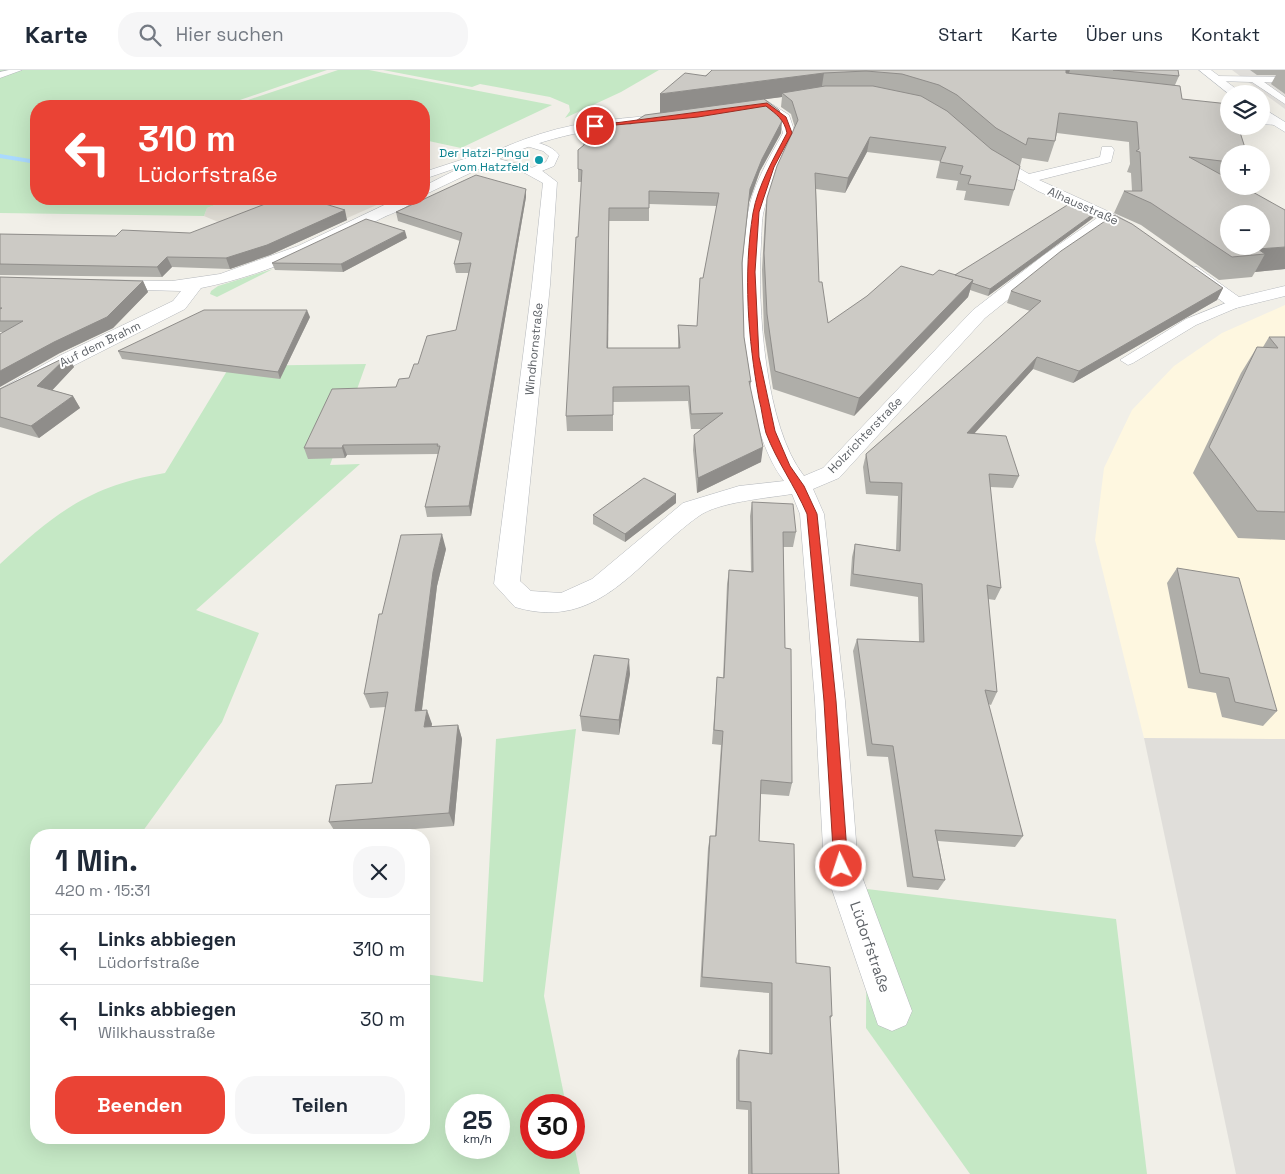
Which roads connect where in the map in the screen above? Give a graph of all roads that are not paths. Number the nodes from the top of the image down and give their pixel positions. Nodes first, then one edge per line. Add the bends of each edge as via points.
1 (18, 70) edge
2 (1204, 70) edge
3 (0, 75) edge
4 (1216, 78) junction
5 (1254, 79) junction
6 (1285, 80) edge
7 (1225, 85) edge
8 (786, 101) edge
9 (1285, 101) edge
10 (688, 116) edge
11 (1270, 117) edge
12 (1281, 125) edge
13 (527, 143) junction
14 (978, 149) edge
15 (1108, 150) dead end
16 (486, 161) junction
17 (533, 171) junction
18 (430, 174) edge
19 (1026, 179) junction
20 (430, 188) edge
21 (395, 205) edge
22 (1109, 217) junction
23 (1134, 230) edge
24 (1181, 264) edge
25 (85, 284) edge
26 (194, 284) junction
27 (1285, 291) edge
28 (1236, 303) junction
29 (1128, 360) dead end
30 (0, 397) edge
31 (800, 486) junction
32 (507, 584) joint
33 (892, 1010) dead end

1 - 3 lane
2 - 4 street
4 - 5 lane
4 - 7 street
5 - 6 lane
5 - 9 lane
8 - 31 street, Lüdorfstraße via 763,105 784,118 790,133 771,167 756,212 752,272 755,357 770,431 785,466
10 - 13 street via 579,128
11 - 12 street
13 - 16 street
13 - 17 lane via 548,149 554,155 550,164
14 - 19 street, Alhausstraße
15 - 19 street, Alhausstraße via 1106,159
16 - 17 street
16 - 18 lane via 467,161
16 - 20 street
17 - 32 street, Windhornstraße via 550,182 550,192
19 - 22 street, Alhausstraße
21 - 26 street via 277,261
22 - 23 street, Alhausstraße
22 - 31 street, Holzrichterstraße via 991,303 832,473
24 - 28 street
25 - 26 street
26 - 30 street, Auf dem Brahm via 179,306 68,358
27 - 28 street
28 - 29 lane via 1191,322
31 - 32 street, Holzrichterstraße via 739,494 692,509 602,586 564,603 524,600
31 - 33 street, Lüdorfstraße via 812,514 830,701 841,866

